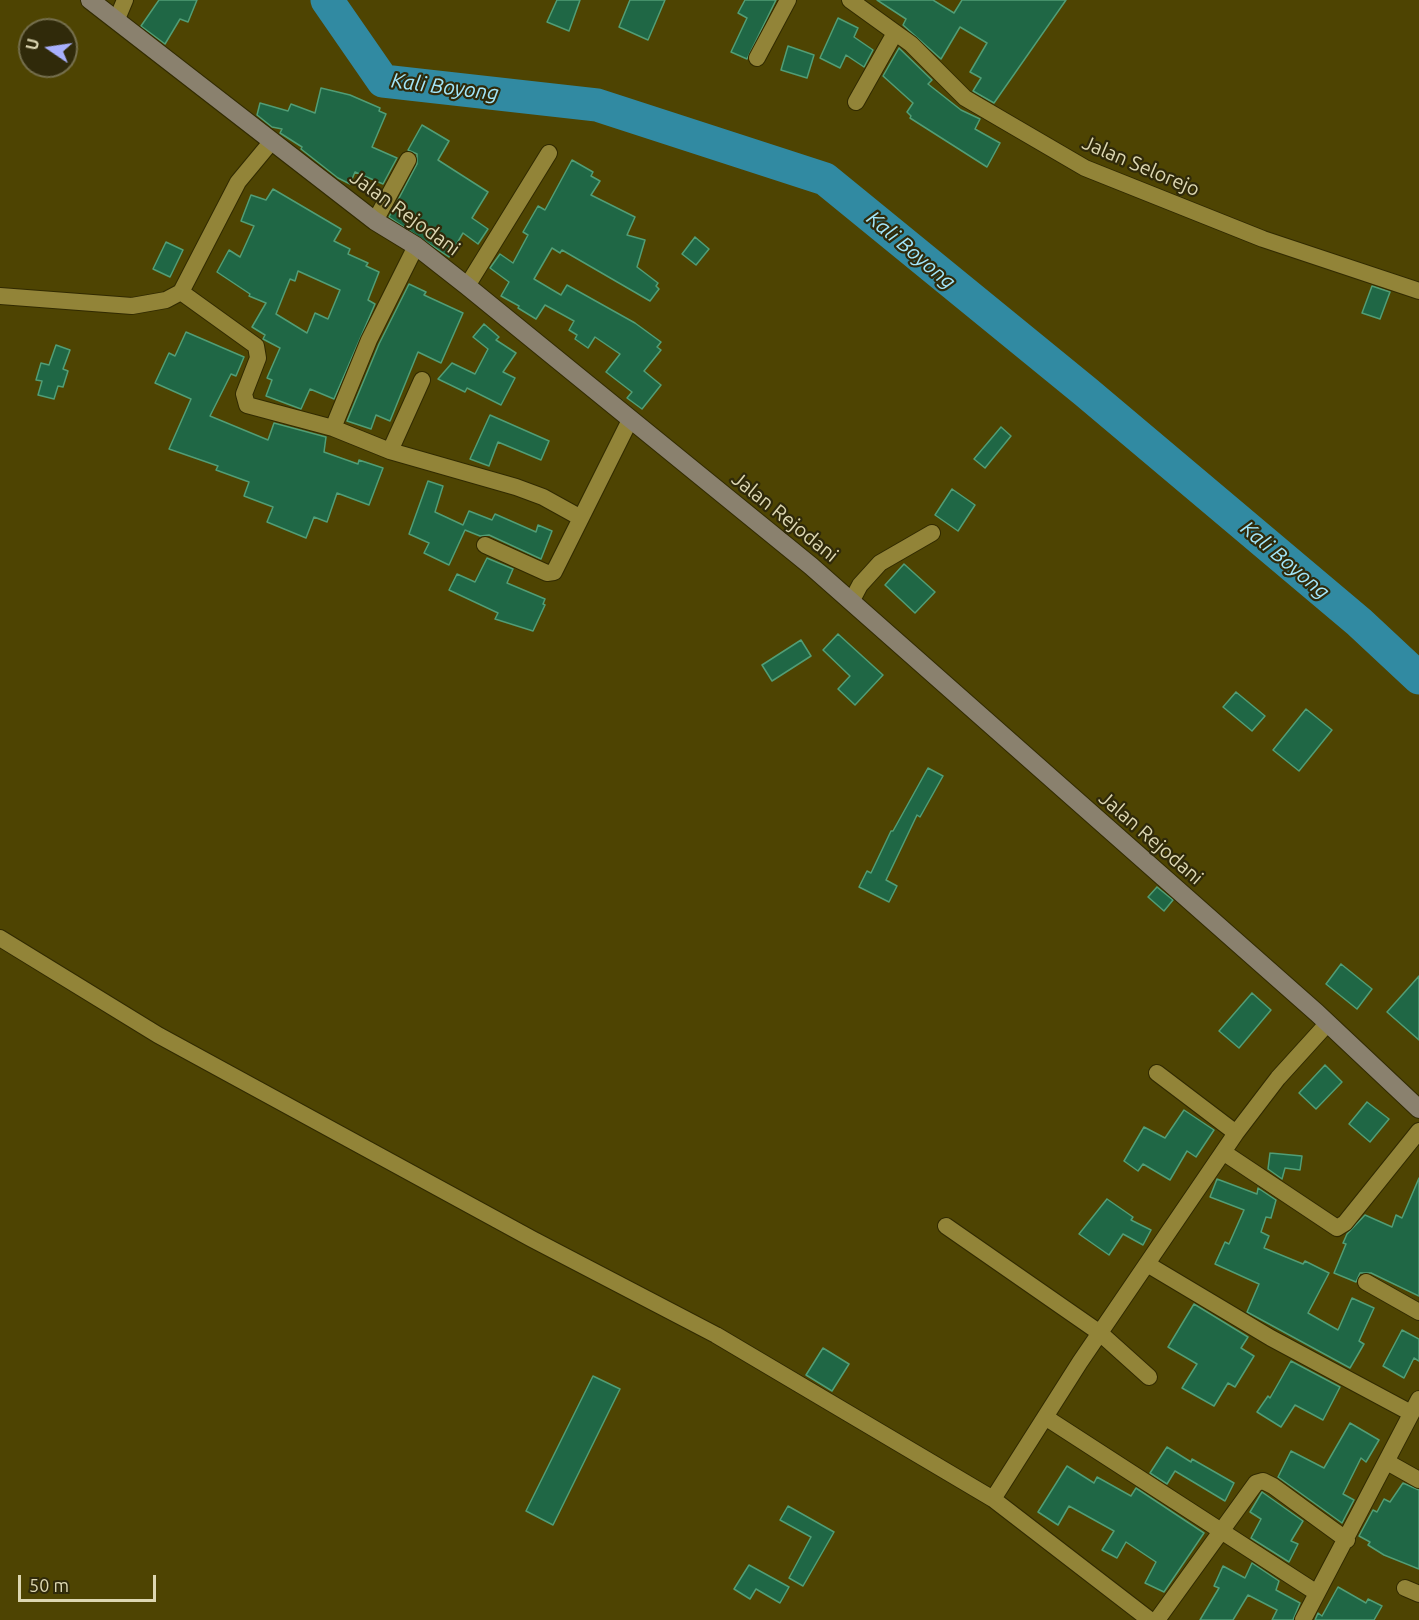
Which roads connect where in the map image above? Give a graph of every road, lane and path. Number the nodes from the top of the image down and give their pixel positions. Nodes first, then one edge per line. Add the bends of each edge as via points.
1 (90, 0) edge
2 (124, 0) edge
3 (788, 0) edge
4 (850, 0) edge
5 (117, 20) junction
6 (895, 33) junction
7 (757, 58) dead end
8 (856, 102) dead end
9 (272, 141) junction
10 (549, 153) dead end
11 (408, 160) dead end
12 (375, 221) junction
13 (416, 246) junction
14 (468, 286) junction
15 (1419, 291) edge
16 (182, 292) junction
17 (0, 296) edge
18 (422, 380) dead end
19 (630, 420) junction
20 (333, 429) junction
21 (390, 451) junction
22 (581, 518) junction
23 (932, 533) dead end
24 (485, 545) dead end
25 (851, 602) junction
26 (0, 938) edge
27 (1327, 1024) junction
28 (1157, 1073) dead end
29 (1419, 1109) edge
30 (1419, 1131) edge
31 (1236, 1133) junction
32 (1224, 1152) junction
33 (946, 1226) dead end
34 (1147, 1264) junction
35 (1366, 1282) dead end
36 (1419, 1311) edge
37 (1100, 1333) junction
38 (1149, 1377) dead end
39 (1415, 1406) edge
40 (1045, 1417) junction
41 (1387, 1462) junction
42 (1419, 1480) edge
43 (993, 1499) junction
44 (1222, 1532) junction
45 (1347, 1540) junction
46 (1317, 1593) junction
47 (1150, 1620) edge
48 (1157, 1620) edge
49 (1303, 1620) edge

1 - 5 main road, Jalan Rejodani
2 - 5 street
3 - 7 street
4 - 6 street, Jalan Selorejo
5 - 9 main road, Jalan Rejodani
6 - 8 street
6 - 15 street, Jalan Selorejo via 965,98 1085,168 1263,239
9 - 12 main road, Jalan Rejodani
9 - 16 street via 238,183
10 - 14 street
11 - 12 street
12 - 13 main road, Jalan Rejodani
13 - 14 main road, Jalan Rejodani
13 - 20 street via 369,340
14 - 19 main road, Jalan Rejodani
16 - 17 street via 166,300 132,306
16 - 20 street via 256,346 258,358 244,394 248,405
18 - 21 street
19 - 22 street
19 - 25 main road, Jalan Rejodani
20 - 21 street
21 - 22 street via 516,487
22 - 24 street via 554,572
23 - 25 street via 880,562
25 - 27 main road, Jalan Rejodani
26 - 43 street via 158,1035 716,1335
27 - 29 main road, Jalan Rejodani
27 - 31 street via 1278,1078
28 - 31 street
30 - 32 street via 1337,1228
31 - 32 street
32 - 34 street
33 - 37 street
34 - 37 street
34 - 39 street via 1271,1338
35 - 36 street
37 - 38 street
37 - 40 street
39 - 41 street
40 - 43 street
40 - 44 street
41 - 42 street
41 - 45 street
43 - 47 street
44 - 45 street via 1250,1489 1263,1481
44 - 46 street
44 - 48 street
45 - 46 street
46 - 49 street

